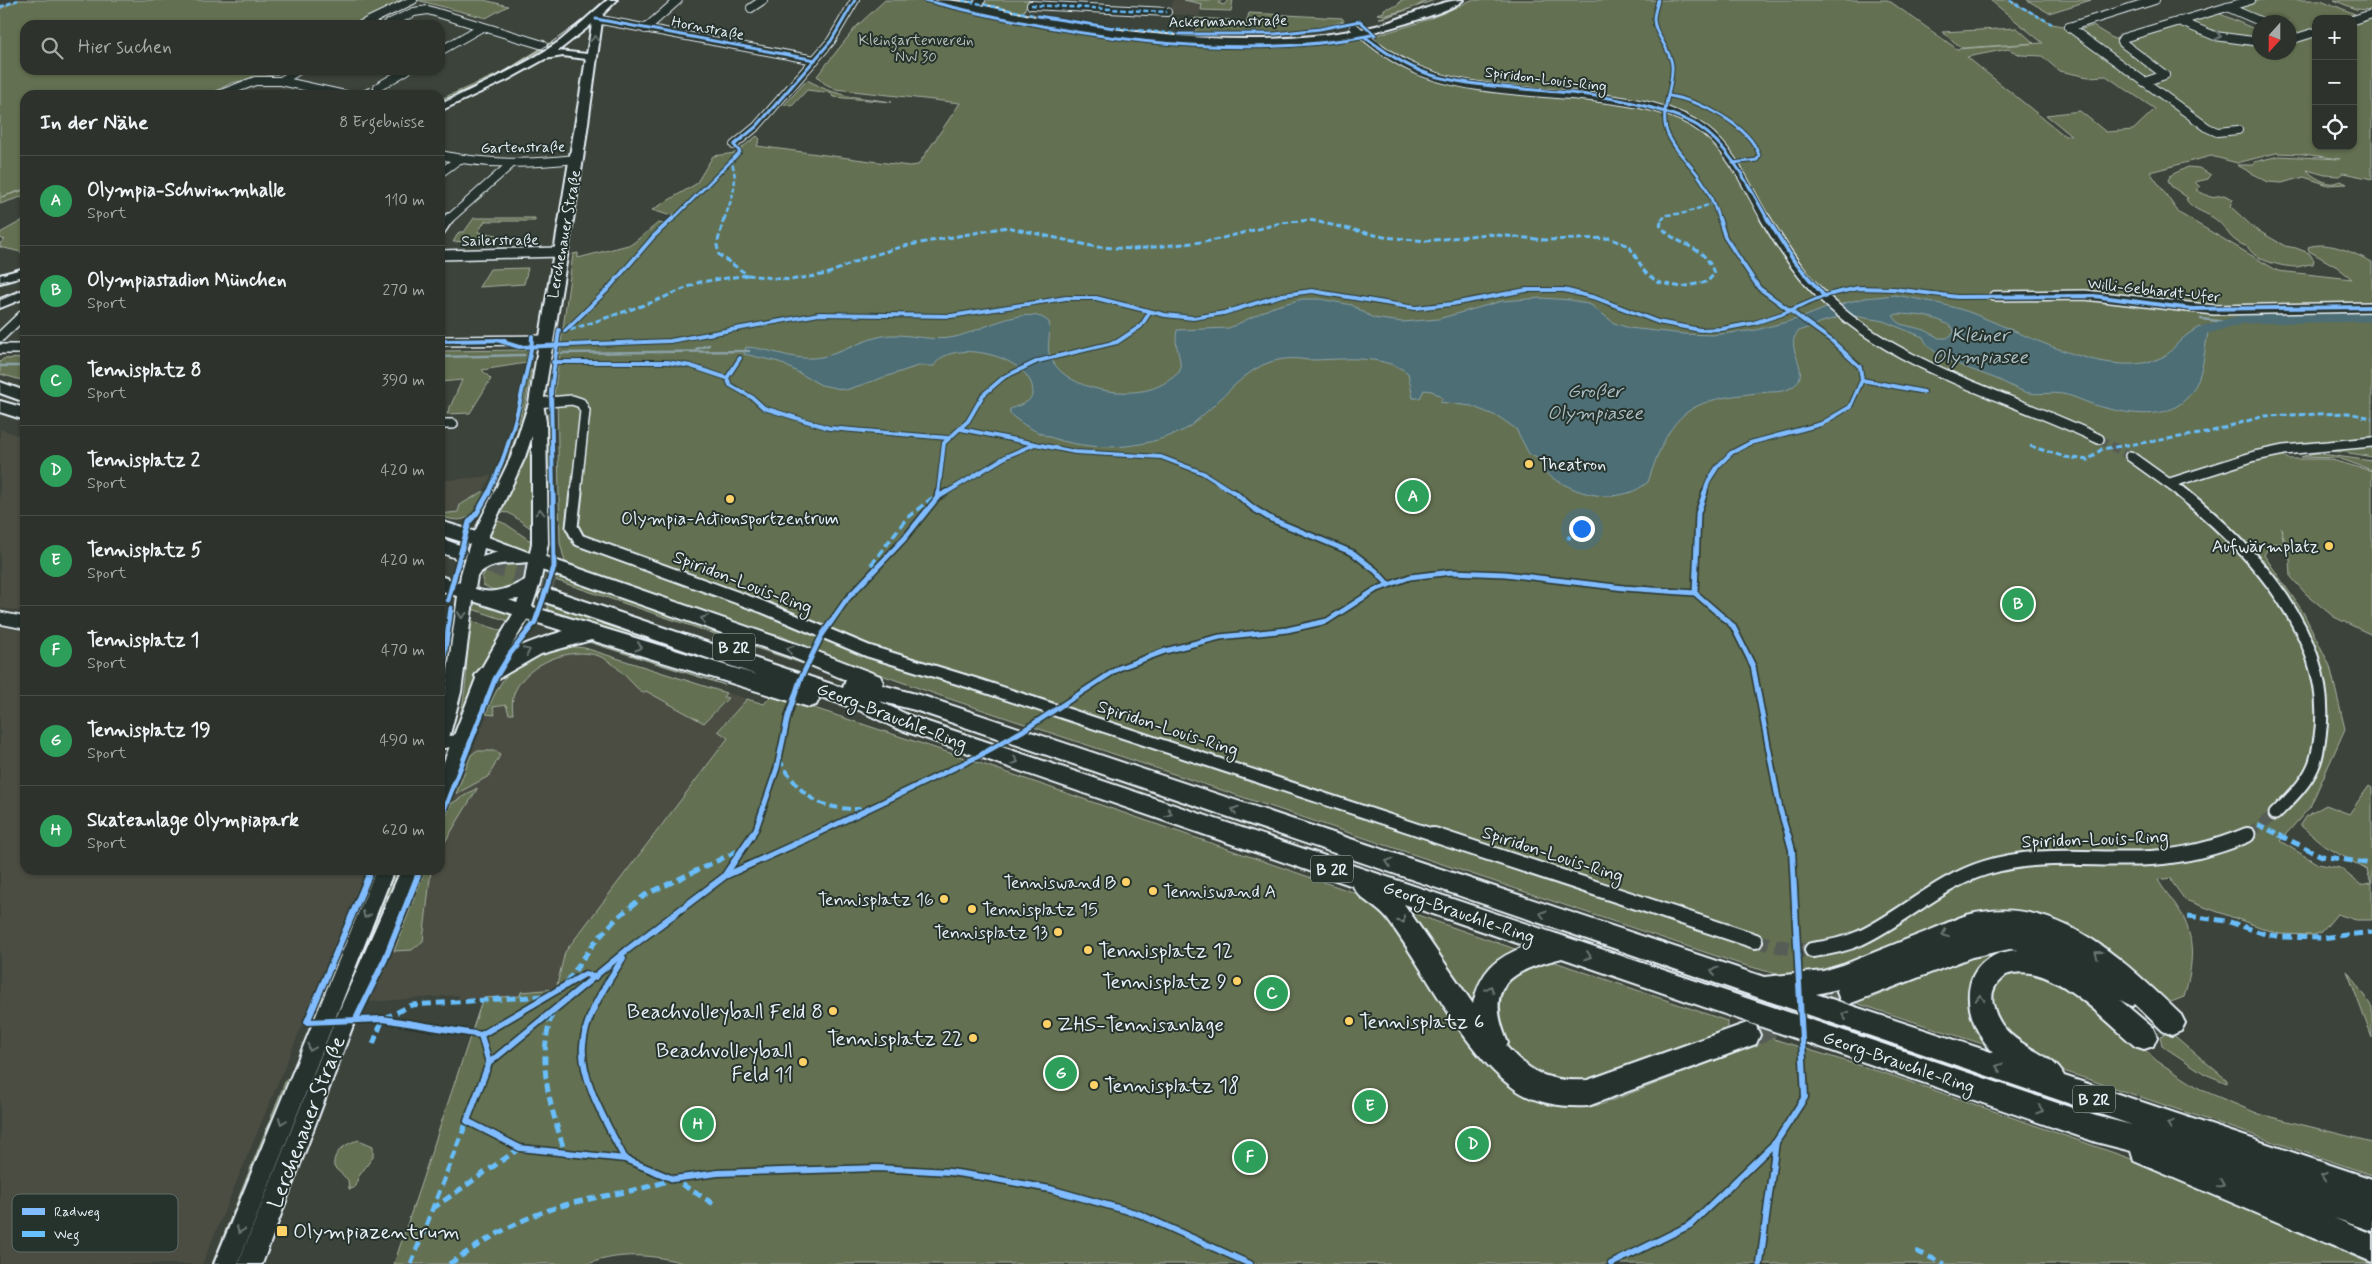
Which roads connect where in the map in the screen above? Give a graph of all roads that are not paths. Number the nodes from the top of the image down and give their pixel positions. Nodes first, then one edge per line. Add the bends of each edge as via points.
1 (413, 0) edge
2 (597, 0) edge
3 (612, 0) edge
4 (678, 0) edge
5 (763, 0) edge
6 (855, 0) edge
7 (942, 0) edge
8 (981, 0) edge
9 (1442, 0) edge
10 (1458, 0) edge
11 (2155, 0) edge
12 (2251, 0) edge
13 (1032, 3) edge
14 (2227, 7) junction
15 (751, 8) dead end
16 (973, 8) junction
17 (584, 12) dead end
18 (1167, 12) dead end
19 (2372, 14) edge
20 (597, 16) junction
21 (2364, 16) junction
22 (1025, 18) junction
23 (2252, 18) edge
24 (2357, 19) edge
25 (2372, 19) edge
26 (371, 20) edge
27 (397, 20) edge
28 (2179, 21) junction
29 (482, 27) junction
30 (645, 29) junction
31 (1357, 30) junction
32 (2312, 33) edge
33 (573, 35) junction
34 (2297, 38) edge
35 (2252, 41) edge
36 (544, 45) junction
37 (445, 48) edge
38 (541, 57) junction
39 (588, 60) junction
40 (815, 60) junction
41 (291, 75) edge
42 (398, 75) edge
43 (281, 81) junction
44 (2144, 82) junction
45 (378, 87) dead end
46 (230, 90) edge
47 (314, 90) edge
48 (445, 96) edge
49 (445, 105) edge
50 (2238, 130) dead end
51 (734, 145) dead end
52 (445, 157) edge
53 (458, 160) junction
54 (577, 160) junction
55 (510, 165) junction
56 (445, 169) edge
57 (445, 218) edge
58 (560, 252) junction
59 (445, 254) edge
60 (20, 273) edge
61 (0, 278) edge
62 (20, 295) edge
63 (1994, 296) dead end
64 (0, 304) edge
65 (2372, 307) edge
66 (20, 317) edge
67 (0, 337) edge
68 (545, 340) junction
69 (445, 341) edge
70 (0, 349) edge
71 (20, 349) edge
72 (0, 388) edge
73 (0, 392) edge
74 (20, 395) edge
75 (20, 396) edge
76 (536, 403) junction
77 (3, 407) edge
78 (20, 412) edge
79 (445, 424) edge
80 (453, 424) dead end
81 (2099, 439) tunnel mouth
82 (2372, 442) edge
83 (2130, 456) tunnel mouth
84 (2170, 483) junction
85 (445, 530) edge
86 (479, 540) junction
87 (445, 552) edge
88 (532, 559) junction
89 (461, 573) edge
90 (445, 581) edge
91 (532, 583) junction
92 (523, 611) junction
93 (0, 618) edge
94 (20, 622) edge
95 (592, 632) junction
96 (485, 676) junction
97 (916, 702) junction
98 (903, 722) junction
99 (445, 723) edge
100 (461, 740) junction
101 (445, 743) edge
102 (445, 782) edge
103 (2275, 814) tunnel mouth
104 (2249, 834) tunnel mouth
105 (383, 875) edge
106 (408, 875) edge
107 (1353, 876) junction
108 (1755, 940) tunnel mouth
109 (1563, 947) junction
110 (1812, 950) tunnel mouth
111 (2082, 965) junction
112 (1760, 986) junction
113 (1849, 992) tunnel mouth
114 (2148, 1000) junction
115 (2172, 1023) dead end
116 (1747, 1035) tunnel mouth
117 (1497, 1052) junction
118 (2071, 1091) junction
119 (2096, 1129) junction
120 (2372, 1198) edge
121 (2372, 1248) edge
122 (226, 1264) edge
123 (250, 1264) edge

1 - 26 street
2 - 17 main road
3 - 20 main road
4 - 30 street
5 - 15 street
6 - 40 street via 831,41
7 - 16 main road, Ackermannstraße
8 - 16 street
9 - 31 main road, Ackermannstraße
10 - 31 main road, Ackermannstraße via 1403,22
11 - 44 street via 2069,27
12 - 14 street
13 - 18 street
13 - 22 street
14 - 23 street
14 - 28 street
16 - 22 main road, Ackermannstraße
19 - 21 street
20 - 30 street, Hornstraße
20 - 33 main road
39 -> 20 main road, Lerchenauer Straße
21 - 24 street
21 - 25 street
22 - 31 main road, Ackermannstraße via 1218,43 1318,39
27 - 29 street via 428,10
28 -> 35 street via 2214,36
28 - 44 street via 2121,41 2165,75
29 - 36 street
29 - 37 street
30 - 40 street, Hornstraße
31 - 81 street, Spiridon-Louis-Ring via 1397,61 1438,78 1636,103 1672,113 1699,126 1721,146 1785,250 1814,287 1857,323 1892,347 1940,372 2058,419
32 - 34 street
33 - 36 main road via 568,25
33 - 38 main road
33 - 39 main road
36 - 48 main road via 500,71
38 - 39 main road via 563,53
38 - 49 main road
39 - 54 main road, Lerchenauer Straße
40 - 51 street via 757,126
41 - 43 street
42 - 45 street
43 - 46 street via 255,81
43 - 47 street
44 - 50 street via 2208,128 2217,132
52 - 53 street, Gartenstraße
53 - 55 street, Gartenstraße
53 - 56 street
54 - 55 street, Gartenstraße
54 - 58 main road, Lerchenauer Straße
55 - 57 street
58 - 59 street, Sailerstraße
58 - 68 main road, Lerchenauer Straße
60 - 61 main road
62 - 64 main road
63 - 65 street, Willi-Gebhardt-Ufer via 2085,295 2214,310
66 - 67 street
68 - 69 street
68 - 76 main road, Lerchenauer Straße
70 - 71 street
72 - 74 highway
73 - 75 highway
76 - 86 main road, Lerchenauer Straße via 518,457
88 -> 76 main road, Lerchenauer Straße via 540,543
76 - 108 street, Spiridon-Louis-Ring via 572,400 581,403 584,411 572,527 579,540 763,607 868,651
77 - 78 highway
79 - 80 street
82 - 84 street via 2284,450
83 - 84 street
84 - 103 street via 2243,547 2280,594 2312,656 2322,706 2316,760 2300,786
85 - 86 highway
86 - 88 main road
86 - 89 main road, Lerchenauer Straße
87 - 89 highway
88 - 89 main road via 488,560
88 - 91 main road, Lerchenauer Straße
97 -> 88 highway via 798,652
89 - 90 highway
89 - 91 main road via 515,594
89 - 92 main road
89 -> 99 main road, Lerchenauer Straße via 457,672
91 - 92 main road, Lerchenauer Straße
92 - 95 highway
92 - 96 main road, Lerchenauer Straße
93 - 94 street
96 -> 95 highway via 547,642
95 -> 98 highway via 850,711
96 - 100 main road, Lerchenauer Straße
97 - 98 highway, Georg-Brauchle-Ring / B 2R via 873,694 552,591 866,704
112 -> 97 highway, Georg-Brauchle-Ring / B 2R
98 -> 107 highway, Georg-Brauchle-Ring / B 2R
100 - 101 street
100 - 102 main road, Lerchenauer Straße
104 - 110 street, Spiridon-Louis-Ring via 2196,853 2150,858 2051,856 1983,868 1943,888 1870,935 1829,949
105 -> 122 main road, Lerchenauer Straße
106 - 123 main road, Lerchenauer Straße via 345,1020
107 - 109 highway, Georg-Brauchle-Ring / B 2R
107 -> 117 highway via 1395,910 1482,1038
117 -> 109 highway via 1486,1020 1485,1004 1496,977 1524,956
109 -> 119 highway, Georg-Brauchle-Ring / B 2R
111 - 113 highway via 2041,944 2025,940 1993,940
111 - 114 highway
118 -> 111 highway via 2001,1044 1986,1024 1980,1005 1980,991 1982,980 1993,968 2002,963 2030,961 2057,970 2082,985 2144,1037
114 -> 112 highway via 2100,955 2068,936 2035,924 2000,920 1966,926 1823,982
118 -> 112 highway, Georg-Brauchle-Ring / B 2R
114 - 115 highway
116 - 117 highway via 1588,1093 1564,1094 1542,1089 1522,1079
120 -> 118 highway, Georg-Brauchle-Ring / B 2R
119 - 120 highway, Georg-Brauchle-Ring
119 -> 121 highway, B 2R

